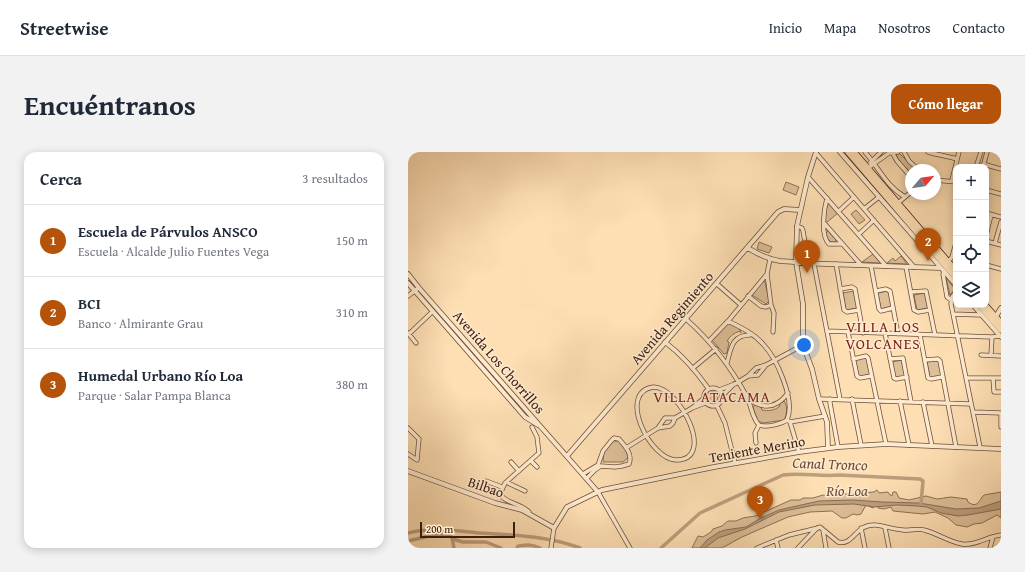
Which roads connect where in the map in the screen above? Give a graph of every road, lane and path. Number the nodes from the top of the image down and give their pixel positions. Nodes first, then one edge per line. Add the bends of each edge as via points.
1 (410, 152) edge
2 (840, 152) edge
3 (848, 152) edge
4 (854, 152) edge
5 (865, 152) edge
6 (881, 152) edge
7 (898, 152) edge
8 (904, 152) edge
9 (928, 152) edge
10 (959, 152) edge
11 (980, 152) edge
12 (987, 152) edge
13 (816, 153) edge
14 (890, 153) edge
15 (942, 153) edge
16 (408, 154) edge
17 (957, 159) junction
18 (873, 162) junction
19 (913, 164) edge
20 (956, 164) edge
21 (977, 164) edge
22 (984, 164) edge
23 (867, 167) junction
24 (989, 167) edge
25 (1001, 169) edge
26 (905, 171) edge
27 (808, 177) junction
28 (870, 178) junction
29 (941, 180) edge
30 (953, 181) edge
31 (870, 187) junction
32 (989, 191) edge
33 (1001, 194) edge
34 (854, 197) junction
35 (879, 197) junction
36 (905, 197) joint
37 (827, 198) junction
38 (898, 203) junction
39 (864, 209) junction
40 (800, 210) junction
41 (839, 211) junction
42 (991, 215) joint
43 (1001, 217) edge
44 (874, 220) junction
45 (900, 221) junction
46 (1001, 222) edge
47 (824, 223) junction
48 (908, 223) junction
49 (989, 223) edge
50 (797, 226) junction
51 (859, 234) junction
52 (989, 242) edge
53 (995, 243) junction
54 (842, 244) junction
55 (1001, 245) edge
56 (748, 248) junction
57 (953, 254) edge
58 (770, 259) junction
59 (796, 262) junction
60 (812, 264) junction
61 (836, 264) junction
62 (861, 265) junction
63 (871, 266) junction
64 (886, 266) junction
65 (944, 266) junction
66 (989, 266) edge
67 (906, 267) junction
68 (914, 267) junction
69 (1001, 269) edge
70 (953, 270) edge
71 (408, 274) edge
72 (767, 274) junction
73 (953, 275) edge
74 (953, 280) edge
75 (408, 283) edge
76 (717, 284) junction
77 (419, 288) junction
78 (840, 289) junction
79 (414, 291) junction
80 (876, 291) junction
81 (911, 292) junction
82 (953, 295) edge
83 (408, 296) edge
84 (748, 296) junction
85 (951, 300) junction
86 (741, 305) junction
87 (771, 305) junction
88 (893, 308) junction
89 (976, 308) edge
90 (982, 308) edge
91 (987, 308) edge
92 (1001, 308) edge
93 (859, 310) junction
94 (930, 310) junction
95 (432, 312) junction
96 (954, 314) junction
97 (982, 315) junction
98 (994, 318) junction
99 (686, 319) junction
100 (728, 322) junction
101 (1001, 323) edge
102 (827, 331) junction
103 (773, 332) dead end
104 (848, 332) junction
105 (863, 333) junction
106 (408, 334) edge
107 (885, 334) junction
108 (898, 334) junction
109 (752, 335) junction
110 (920, 335) junction
111 (935, 335) junction
112 (1001, 335) edge
113 (958, 336) junction
114 (992, 337) junction
115 (709, 341) junction
116 (666, 342) junction
117 (416, 343) dead end
118 (803, 345) junction
119 (716, 349) junction
120 (981, 355) dead end
121 (991, 355) junction
122 (1001, 356) edge
123 (853, 359) junction
124 (775, 360) junction
125 (890, 360) junction
126 (925, 360) junction
127 (727, 362) junction
128 (766, 365) junction
129 (693, 368) junction
130 (748, 376) junction
131 (871, 376) junction
132 (907, 377) junction
133 (942, 377) junction
134 (966, 378) junction
135 (994, 378) junction
136 (1001, 378) edge
137 (736, 382) junction
138 (708, 388) junction
139 (719, 390) junction
140 (1001, 392) edge
141 (788, 393) junction
142 (722, 396) junction
143 (748, 398) junction
144 (830, 398) junction
145 (703, 399) junction
146 (819, 399) junction
147 (840, 399) junction
148 (852, 399) junction
149 (877, 400) junction
150 (900, 401) junction
151 (911, 402) junction
152 (923, 402) junction
153 (706, 403) junction
154 (947, 403) junction
155 (971, 404) junction
156 (717, 406) junction
157 (692, 408) junction
158 (528, 412) junction
159 (973, 412) junction
160 (684, 413) junction
161 (1001, 413) edge
162 (825, 416) junction
163 (526, 418) junction
164 (675, 418) junction
165 (788, 421) junction
166 (533, 425) junction
167 (759, 425) junction
168 (540, 426) junction
169 (1001, 427) edge
170 (408, 428) edge
171 (658, 428) junction
172 (646, 435) junction
173 (756, 443) dead end
174 (886, 444) junction
175 (861, 445) junction
176 (909, 445) junction
177 (932, 446) junction
178 (838, 447) junction
179 (956, 447) junction
180 (980, 447) junction
181 (626, 448) junction
182 (828, 448) junction
183 (1001, 449) edge
184 (799, 452) junction
185 (408, 454) edge
186 (567, 456) junction
187 (531, 461) junction
188 (511, 462) dead end
189 (736, 463) junction
190 (600, 464) junction
191 (537, 467) dead end
192 (408, 471) edge
193 (519, 471) junction
194 (583, 474) junction
195 (587, 478) junction
196 (486, 481) dead end
197 (506, 482) junction
198 (502, 487) junction
199 (525, 491) dead end
200 (598, 492) junction
201 (529, 512) junction
202 (554, 528) junction
203 (818, 528) junction
204 (861, 528) junction
205 (885, 528) junction
206 (823, 530) junction
207 (1001, 535) edge
208 (993, 537) junction
209 (776, 540) junction
210 (966, 546) edge
211 (551, 548) edge
212 (630, 548) edge
213 (757, 548) edge
214 (778, 548) edge
215 (798, 548) edge
216 (826, 548) edge
217 (865, 548) edge
218 (889, 548) edge
219 (990, 548) edge

1 - 16 street
2 - 31 street
3 - 28 main road
4 - 23 main road
5 - 18 street
6 - 18 street
7 - 14 street
8 - 19 street
9 - 15 street via 940,155
10 - 17 street
11 - 21 street
12 - 22 street
13 - 27 street
13 - 34 street
14 - 18 street
14 - 26 street
15 - 17 street
17 - 20 street
18 - 23 street
18 - 36 street via 887,183
23 - 38 main road
24 - 25 street
27 - 37 street
27 - 40 street
28 - 31 main road
28 - 48 main road
29 - 30 street
31 - 35 street
32 - 33 street
34 - 39 street
34 - 41 street
35 - 39 street
35 - 45 street
36 - 38 street
37 - 41 street
37 - 47 street
38 - 65 main road
39 - 44 street
40 - 50 street
40 - 56 street, Avenida Regimiento via 781,210
41 - 51 street
42 - 43 street
42 - 49 street
44 - 51 street
44 - 68 street
45 - 48 main road
45 - 65 street
46 - 53 street
47 - 54 street
47 - 54 street via 826,241 829,244
48 - 65 main road
50 - 59 street
50 - 60 street via 802,228
51 - 64 street
52 - 53 street
53 - 55 street
54 - 62 street
56 - 58 street
56 - 76 street, Avenida Regimiento
57 - 65 street
58 - 59 street
58 - 72 street
59 - 60 street
59 - 118 street via 803,304
60 - 61 street
60 - 102 street
61 - 62 street
61 - 78 street
62 - 63 street
63 - 64 street
63 - 80 street
64 - 67 street
65 - 68 street
65 - 70 main road
65 - 73 main road
65 - 74 street
65 - 85 street via 947,297
66 - 69 street
67 - 68 street
67 - 81 street
71 - 77 street, Avenida Los Chorrillos
72 - 84 street
72 - 87 street
75 - 79 street, Avenida Los Chorrillos
76 - 86 street
76 - 99 street, Avenida Regimiento
77 - 79 street
77 - 158 street, Avenida Los Chorrillos
78 - 93 street via 844,310
78 - 93 street via 855,289
79 - 83 street
79 - 95 street, Avenida Los Chorrillos
80 - 88 street via 889,290
80 - 88 street via 879,309 881,311
81 - 94 street via 926,291
81 - 94 street via 914,310
82 - 85 street
84 - 86 street
84 - 87 street via 761,306
85 - 96 street
86 - 100 street
87 - 103 street via 774,313
88 - 108 street
89 - 97 street
90 - 98 main road
91 - 98 main road
92 - 98 street
93 - 105 street
94 - 111 street
95 - 106 street
95 - 163 street, Avenida Los Chorrillos
96 - 97 street
96 - 113 street
97 - 112 street
98 - 101 main road
98 - 112 main road
99 - 115 street
99 - 116 street, Avenida Regimiento
100 - 109 street
100 - 115 street
102 - 104 street
102 - 147 street
104 - 105 street
104 - 123 street
105 - 107 street
106 - 117 street
107 - 108 street
107 - 125 street
108 - 110 street
109 - 124 street via 762,342
109 - 127 street via 742,336 734,341
110 - 111 street
110 - 126 street
111 - 113 street
112 - 114 street
113 - 114 street
113 - 134 street
114 - 121 street
115 - 119 street
116 - 129 street
116 - 186 street, Avenida Regimiento
118 - 124 street
118 - 146 street
119 - 127 street
119 - 129 street
120 - 121 street
121 - 122 street
123 - 131 street via 858,378
123 - 131 street via 866,356
124 - 128 street
124 - 141 street
125 - 132 street via 894,379
125 - 132 street via 903,358
126 - 133 street via 939,359
126 - 133 street via 928,378
127 - 137 street
128 - 130 street via 756,368
128 - 130 street via 758,376
129 - 138 street
130 - 137 street
131 - 149 street
132 - 151 street
133 - 154 street
134 - 135 street
134 - 155 street
135 - 136 street
135 - 140 street via 994,392
137 - 139 street
137 - 142 street
137 - 143 street
138 - 139 street
138 - 145 street
139 - 142 street
141 - 143 street via 783,399 768,406 760,405
141 - 165 street
142 - 156 street
143 - 167 street
144 - 146 street
144 - 147 street
144 - 178 street
145 - 153 street
145 - 157 street
146 - 162 street
147 - 148 street
148 - 149 street
148 - 175 street
149 - 150 street
149 - 174 street
150 - 151 street
150 - 176 street
151 - 152 street
152 - 154 street
152 - 177 street
153 - 156 street
153 - 157 street
154 - 155 street
154 - 179 street
155 - 159 street
156 - 189 street via 725,423
157 - 160 street
158 - 163 street
158 - 168 street, Avenida Los Chorrillos
159 - 161 street
159 - 180 street
160 - 164 street
160 - 172 street via 664,389 654,387 644,390 639,395 637,407
160 - 172 street via 691,423 695,444 692,453 684,459 669,459
161 - 169 street
162 - 165 street
162 - 182 street
163 - 166 street, Avenida Los Chorrillos
164 - 171 street via 670,426
164 - 171 street via 665,418
165 - 167 street
165 - 184 street
166 - 168 street, Avenida Los Chorrillos
166 - 187 street via 540,451
167 - 173 street via 755,433
168 - 186 street
170 - 185 street via 419,439 417,460
171 - 172 street
172 - 181 street
174 - 175 street, Teniente Merino
174 - 176 street, Teniente Merino
175 - 178 street, Teniente Merino
176 - 177 street, Teniente Merino
177 - 179 street, Teniente Merino
178 - 182 street, Teniente Merino
179 - 180 street, Teniente Merino
180 - 183 street, Teniente Merino
181 - 190 street via 630,457 628,464 615,467
181 - 190 street via 619,439 613,439 603,451
182 - 184 street, Teniente Merino
184 - 189 street, Teniente Merino
186 - 194 street
187 - 191 street
187 - 193 street
188 - 193 street
189 - 200 street, Teniente Merino
190 - 194 street
190 - 195 street
192 - 201 street, Bilbao via 495,503
193 - 197 street
194 - 195 street
195 - 200 street
196 - 198 street
197 - 198 street
197 - 199 street
198 - 201 street via 500,494 503,499 523,506
200 - 202 street, Teniente Merino via 567,508
200 - 212 street
201 - 202 street, Bilbao
202 - 211 street, Teniente Merino
203 - 206 street
203 - 209 street
203 - 215 street
204 - 205 street
204 - 206 street via 848,541 841,543
204 - 217 street
205 - 210 street via 924,530
205 - 218 street
206 - 216 street
207 - 208 street
208 - 210 street
208 - 219 street
209 - 213 street
209 - 214 street

